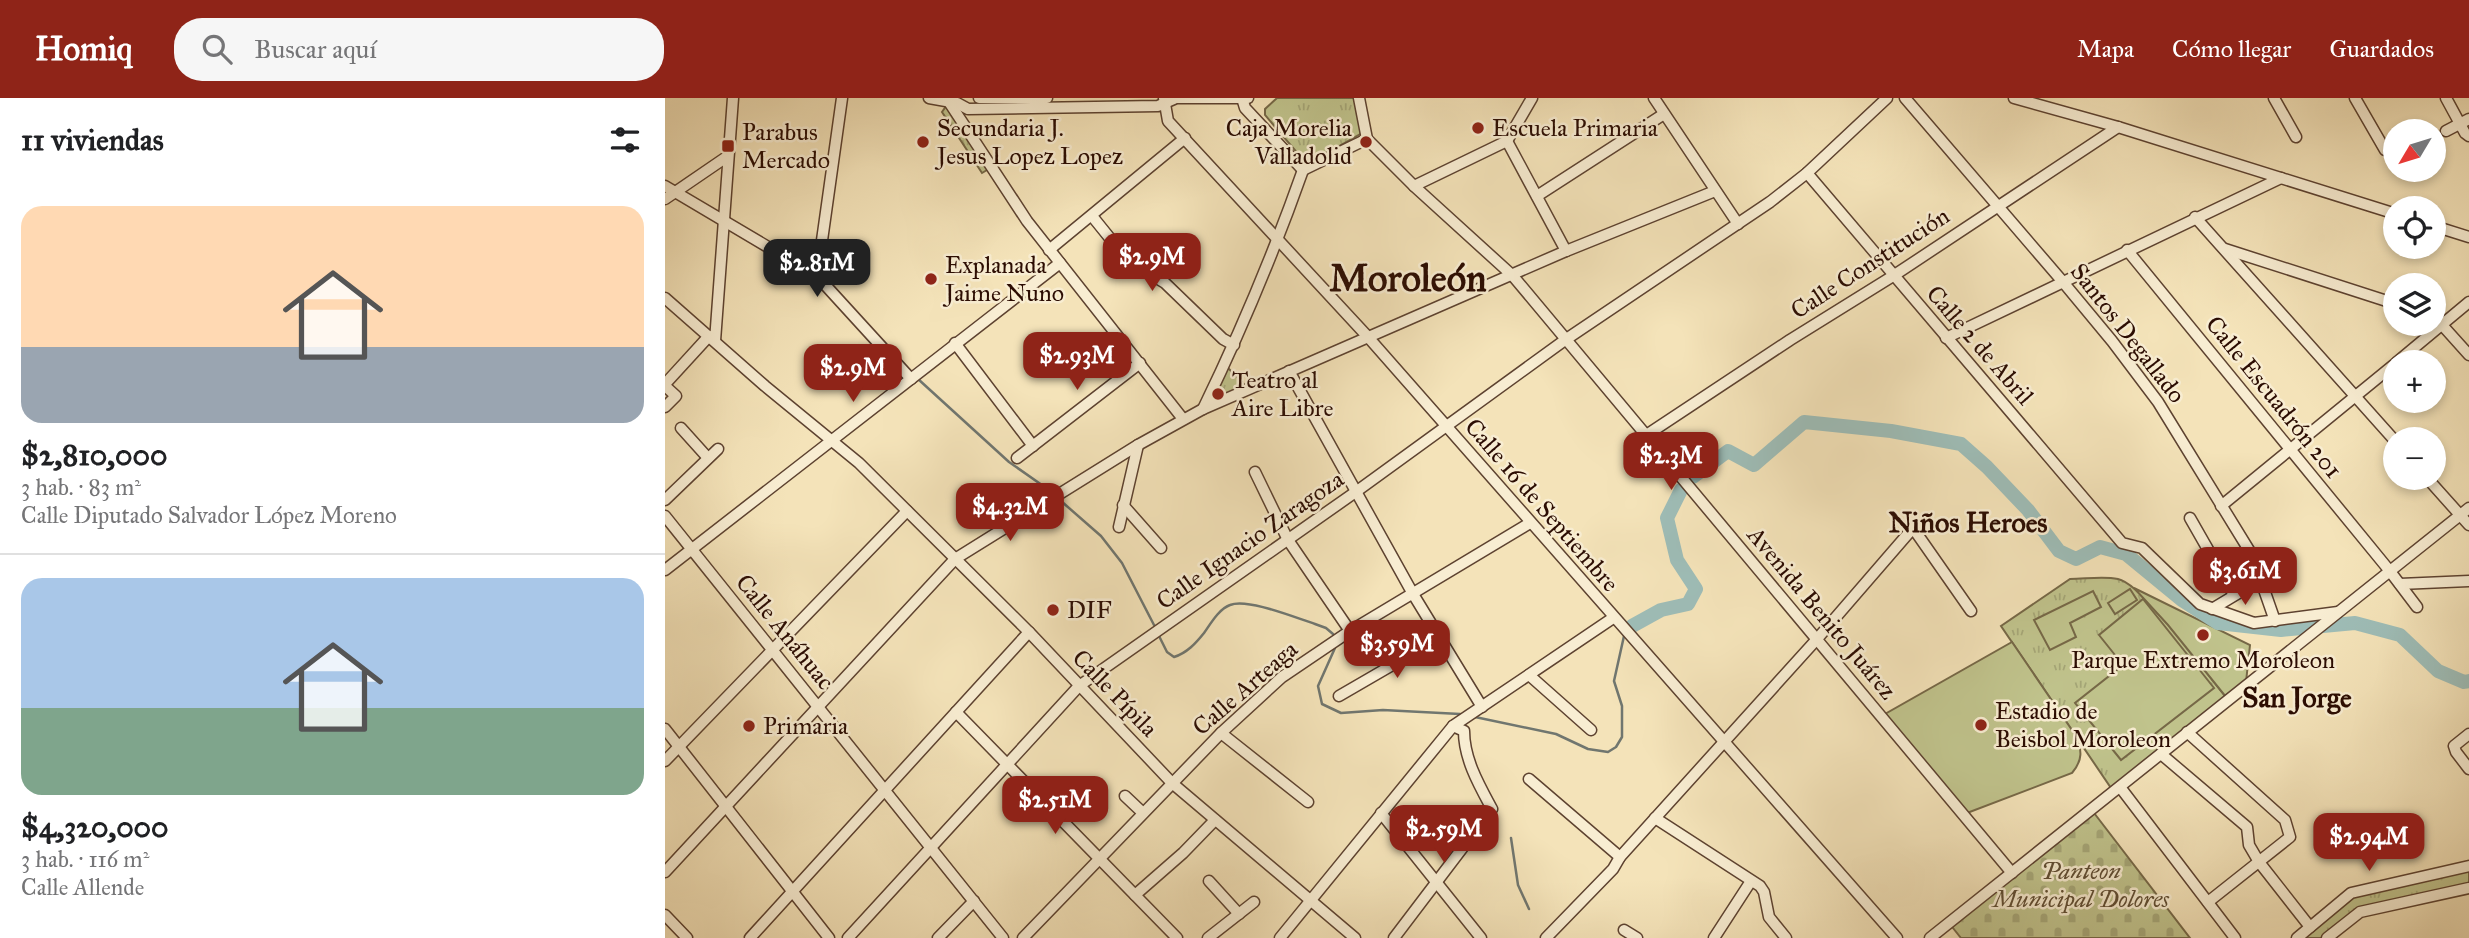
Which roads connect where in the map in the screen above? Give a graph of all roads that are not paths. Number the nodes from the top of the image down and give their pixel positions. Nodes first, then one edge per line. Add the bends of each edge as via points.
1 (733, 98) edge
2 (842, 98) edge
3 (929, 98) edge
4 (979, 98) edge
5 (1047, 98) edge
6 (1241, 98) edge
7 (1248, 98) edge
8 (1359, 98) edge
9 (1532, 98) edge
10 (1654, 98) edge
11 (1887, 98) edge
12 (1905, 98) edge
13 (2014, 98) edge
14 (2274, 98) edge
15 (2354, 98) edge
16 (2447, 98) edge
17 (1168, 100) edge
18 (958, 101) edge
19 (1118, 102) edge
20 (1664, 114) junction
21 (2465, 121) edge
22 (2118, 127) junction
23 (2447, 130) edge
24 (2469, 136) edge
25 (2296, 137) dead end
26 (1185, 138) junction
27 (1367, 139) junction
28 (1507, 141) junction
29 (2383, 147) edge
30 (728, 156) junction
31 (1303, 170) junction
32 (1807, 173) junction
33 (2281, 178) junction
34 (1414, 186) junction
35 (670, 189) edge
36 (1714, 191) junction
37 (1537, 196) junction
38 (665, 199) edge
39 (1998, 206) junction
40 (2383, 210) edge
41 (1092, 216) junction
42 (2195, 217) junction
43 (723, 220) junction
44 (1738, 224) junction
45 (2446, 230) edge
46 (2469, 237) edge
47 (1279, 240) junction
48 (2223, 248) junction
49 (1049, 250) junction
50 (2127, 250) junction
51 (1566, 251) junction
52 (1060, 262) junction
53 (817, 276) junction
54 (1513, 276) junction
55 (1893, 276) junction
56 (2063, 282) junction
57 (665, 298) edge
58 (2383, 300) edge
59 (2469, 302) edge
60 (2446, 315) edge
61 (2446, 329) edge
62 (2422, 336) edge
63 (1368, 337) junction
64 (712, 338) junction
65 (1946, 338) junction
66 (1565, 340) junction
67 (955, 343) junction
68 (1234, 345) junction
69 (2409, 350) edge
70 (2469, 355) edge
71 (1140, 363) junction
72 (1289, 371) junction
73 (2383, 374) edge
74 (911, 379) junction
75 (665, 385) edge
76 (2356, 397) junction
77 (665, 407) edge
78 (1203, 409) junction
79 (1183, 419) junction
80 (1446, 427) junction
81 (2383, 427) edge
82 (681, 428) dead end
83 (1645, 436) junction
84 (833, 440) junction
85 (1138, 445) junction
86 (1034, 446) junction
87 (718, 449) dead end
88 (2289, 449) junction
89 (708, 458) junction
90 (1017, 458) dead end
91 (1255, 472) dead end
92 (2441, 490) edge
93 (1357, 491) junction
94 (665, 500) edge
95 (1123, 505) junction
96 (2221, 506) junction
97 (907, 511) junction
98 (2465, 511) edge
99 (665, 516) edge
100 (2190, 518) dead end
101 (1530, 523) junction
102 (2469, 525) edge
103 (1119, 527) dead end
104 (1288, 540) junction
105 (1161, 548) dead end
106 (691, 550) junction
107 (955, 559) junction
108 (665, 570) edge
109 (2389, 570) junction
110 (2262, 579) junction
111 (2469, 581) edge
112 (2400, 583) junction
113 (1413, 594) junction
114 (2234, 595) junction
115 (2417, 607) dead end
116 (2213, 609) junction
117 (1971, 611) dead end
118 (2337, 613) junction
119 (1613, 618) junction
120 (2276, 621) junction
121 (1350, 631) junction
122 (1029, 632) junction
123 (1439, 638) junction
124 (1817, 639) junction
125 (772, 648) junction
126 (1529, 675) junction
127 (1079, 687) junction
128 (1339, 696) dead end
129 (818, 705) junction
130 (1477, 710) junction
131 (956, 712) junction
132 (1456, 724) junction
133 (665, 729) edge
134 (1591, 730) dead end
135 (2187, 732) junction
136 (1221, 733) junction
137 (2469, 734) edge
138 (1724, 742) junction
139 (679, 746) junction
140 (2161, 754) junction
141 (665, 761) edge
142 (1007, 763) junction
143 (2469, 769) edge
144 (1529, 779) dead end
145 (1172, 783) junction
146 (2120, 787) junction
147 (885, 790) junction
148 (1125, 796) dead end
149 (1308, 802) dead end
150 (725, 806) junction
151 (1143, 813) junction
152 (1381, 813) junction
153 (1655, 818) junction
154 (1215, 820) junction
155 (931, 848) junction
156 (1620, 857) junction
157 (1100, 859) junction
158 (2259, 862) junction
159 (2469, 866) edge
160 (665, 872) edge
161 (2012, 873) junction
162 (1209, 881) dead end
163 (1751, 881) junction
164 (1438, 883) junction
165 (2469, 888) edge
166 (793, 892) junction
167 (1135, 895) junction
168 (1310, 900) junction
169 (974, 901) junction
170 (1254, 902) dead end
171 (2208, 902) junction
172 (1239, 914) junction
173 (665, 915) edge
174 (2310, 927) junction
175 (1624, 930) dead end
176 (687, 938) edge
177 (750, 938) edge
178 (829, 938) edge
179 (848, 938) edge
180 (938, 938) edge
181 (1003, 938) edge
182 (1023, 938) edge
183 (1177, 938) edge
184 (1208, 938) edge
185 (1280, 938) edge
186 (1355, 938) edge
187 (1394, 938) edge
188 (1481, 938) edge
189 (1546, 938) edge
190 (1637, 938) edge
191 (1714, 938) edge
192 (1786, 938) edge
193 (1897, 938) edge
194 (1930, 938) edge
195 (2235, 938) edge
196 (2297, 938) edge
197 (2327, 938) edge

1 - 30 street
2 - 53 street
3 - 18 street
4 - 5 street
6 - 7 street
6 - 17 street
6 - 31 street
8 - 27 street
9 - 28 street
10 - 20 street
11 - 32 street, Calle Ignacio Zaragoza
12 - 39 street, Santos Degallado
13 - 22 street
14 - 25 street
15 - 29 street
16 - 21 street
17 - 19 street
17 - 26 street, Calle 16 de Septiembre via 1168,121
18 - 19 street via 968,109
18 - 49 street via 1027,221
20 - 36 street
20 - 37 street
21 - 23 street
21 - 24 street
22 - 33 street
22 - 39 street, Calle Constitución
26 - 41 street
26 - 47 street, Calle 16 de Septiembre
27 - 31 street
27 - 34 street, Avenida Benito Juárez
28 - 34 street
28 - 37 street
30 - 35 street
30 - 43 street
31 - 47 street
32 - 44 street, Calle Ignacio Zaragoza
32 - 55 street, Calle 2 de Abril
33 - 40 street
33 - 42 street
34 - 54 street, Avenida Benito Juárez
35 - 38 street
35 - 43 street
36 - 44 street
36 - 51 street
37 - 51 street
39 - 55 street, Calle Constitución
39 - 56 street, Santos Degallado
41 - 49 street
41 - 68 street via 1140,268 1165,283
42 - 48 street
42 - 50 street
43 - 53 street
43 - 64 street
44 - 66 street, Calle Ignacio Zaragoza
45 - 46 street
47 - 63 street, Calle 16 de Septiembre
47 - 68 street
48 - 58 street
48 - 76 street
49 - 52 street
50 - 56 street
50 - 88 street, Calle Escuadrón 201
51 - 54 street
52 - 67 street
52 - 71 street
53 - 74 street
54 - 63 street
54 - 66 street, Avenida Benito Juárez
55 - 65 street, Calle 2 de Abril
55 - 83 street, Calle Constitución
56 - 65 street
56 - 96 street, Santos Degallado via 2158,402
57 - 64 street, Calle Pípila
59 - 60 street
61 - 70 street
62 - 69 street
63 - 72 street
63 - 80 street, Calle 16 de Septiembre
64 - 75 street
64 - 84 street, Calle Pípila
65 - 116 street, Calle 2 de Abril via 2122,543 2142,548 2200,604
66 - 80 street, Calle Ignacio Zaragoza
66 - 83 street, Avenida Benito Juárez
67 - 74 street
67 - 86 street
68 - 78 street
71 - 79 street
71 - 86 street
72 - 78 street
72 - 93 street
73 - 76 street
74 - 84 street
75 - 77 street via 676,396
76 - 81 street
76 - 88 street
78 - 79 street
79 - 85 street
80 - 93 street, Calle Ignacio Zaragoza
80 - 101 street, Calle 16 de Septiembre
82 - 89 street
83 - 124 street, Avenida Benito Juárez
84 - 97 street, Calle Pípila
84 - 106 street
85 - 95 street
85 - 107 street
86 - 90 street
87 - 89 street
88 - 96 street
88 - 109 street, Calle Escuadrón 201
89 - 94 street
91 - 104 street
92 - 98 street
93 - 104 street, Calle Ignacio Zaragoza
93 - 113 street
95 - 103 street
95 - 105 street
96 - 110 street, Santos Degallado
97 - 107 street, Calle Pípila
97 - 125 street
98 - 102 street
98 - 109 street
99 - 106 street, Calle Anáhuac
100 - 114 street
101 - 113 street, Calle Arteaga
101 - 119 street, Calle 16 de Septiembre
104 - 121 street
104 - 127 street, Calle Ignacio Zaragoza
106 - 108 street
106 - 125 street, Calle Anáhuac
107 - 122 street, Calle Pípila
107 - 129 street
109 - 112 street, Calle Escuadrón 201
109 - 118 street
110 - 114 street
110 - 120 street, Santos Degallado
111 - 112 street
112 - 115 street, Calle Escuadrón 201
113 - 121 street, Calle Arteaga
113 - 123 street
114 - 116 street
116 - 120 street via 2254,623
117 - 124 street via 1913,528
118 - 120 street
118 - 135 street
119 - 126 street
119 - 138 street, Calle 16 de Septiembre
121 - 136 street, Calle Arteaga via 1282,677
122 - 127 street, Calle Pípila
122 - 131 street
123 - 128 street
123 - 130 street
124 - 138 street
124 - 161 street, Avenida Benito Juárez
125 - 129 street, Calle Anáhuac
125 - 139 street
126 - 130 street
126 - 134 street
127 - 142 street, Calle Ignacio Zaragoza
127 - 145 street, Calle Pípila
129 - 147 street, Calle Anáhuac
129 - 150 street
130 - 132 street
131 - 142 street
131 - 147 street
132 - 152 street
132 - 164 street via 1464,731 1468,758 1492,809
133 - 139 street
135 - 140 street
135 - 158 street via 2285,820 2290,837
136 - 145 street, Calle Arteaga
136 - 149 street
137 - 143 street via 2454,746
138 - 153 street
138 - 193 street, Calle 16 de Septiembre
139 - 141 street
139 - 150 street
140 - 146 street
140 - 158 street via 2247,827 2249,845
142 - 155 street, Calle Ignacio Zaragoza
142 - 157 street
144 - 156 street
145 - 151 street, Calle Arteaga
145 - 154 street, Calle Pípila
146 - 161 street
146 - 171 street
147 - 155 street, Calle Anáhuac
147 - 166 street
148 - 151 street
150 - 160 street
150 - 166 street
151 - 157 street, Calle Arteaga
152 - 164 street
152 - 168 street
153 - 156 street
153 - 163 street
154 - 167 street
154 - 168 street, Calle Pípila
155 - 169 street, Calle Anáhuac
155 - 179 street, Calle Ignacio Zaragoza
156 - 189 street
157 - 167 street
157 - 182 street, Calle Arteaga
158 - 171 street
158 - 174 street
159 - 174 street via 2351,893
161 - 194 street
162 - 172 street
163 - 191 street
163 - 192 street via 1762,888 1769,918
164 - 187 street
164 - 188 street
165 - 197 street via 2360,912
166 - 177 street
166 - 178 street
167 - 183 street
168 - 185 street
168 - 186 street, Calle Pípila
169 - 180 street
169 - 181 street, Calle Anáhuac
170 - 172 street
171 - 195 street
172 - 184 street
173 - 176 street
174 - 196 street
175 - 190 street

